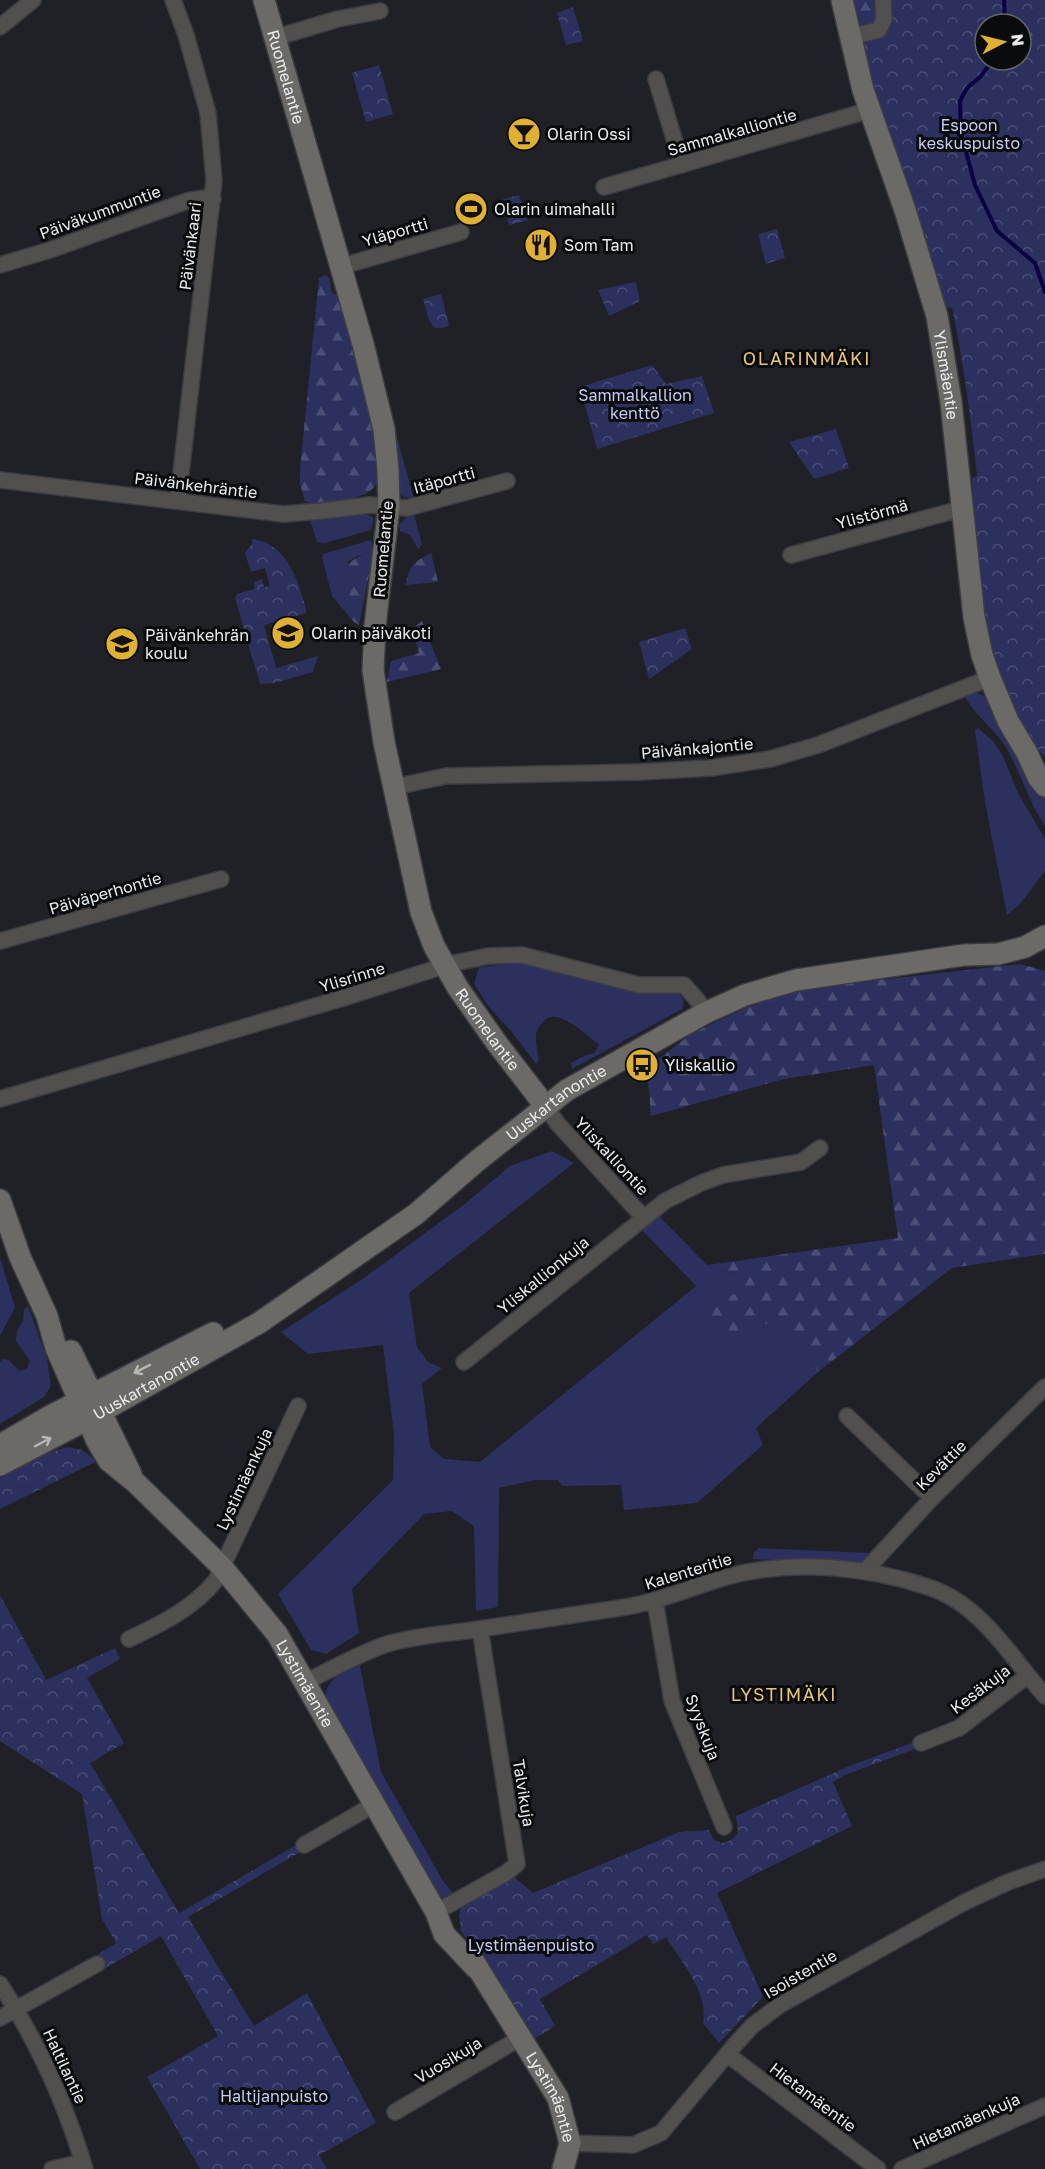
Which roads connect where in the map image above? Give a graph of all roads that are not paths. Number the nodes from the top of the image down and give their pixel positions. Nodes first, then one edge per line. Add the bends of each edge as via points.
1 (33, 0) edge
2 (173, 0) edge
3 (264, 0) edge
4 (842, 0) edge
5 (882, 0) edge
6 (380, 11) dead end
7 (0, 27) edge
8 (850, 37) junction
9 (274, 38) junction
10 (656, 79) dead end
11 (870, 110) junction
12 (681, 165) junction
13 (604, 187) dead end
14 (213, 199) junction
15 (461, 232) dead end
16 (0, 265) edge
17 (339, 267) junction
18 (0, 480) edge
19 (507, 481) dead end
20 (178, 500) junction
21 (389, 506) junction
22 (964, 508) junction
23 (791, 555) dead end
24 (990, 678) junction
25 (1027, 753) junction
26 (1045, 769) edge
27 (1045, 786) edge
28 (394, 787) junction
29 (220, 879) dead end
30 (1045, 921) edge
31 (1045, 936) edge
32 (0, 941) edge
33 (964, 955) junction
34 (445, 966) junction
35 (705, 1013) junction
36 (0, 1099) edge
37 (546, 1107) junction
38 (820, 1148) dead end
39 (0, 1200) edge
40 (644, 1218) junction
41 (464, 1362) dead end
42 (1045, 1387) edge
43 (298, 1406) dead end
44 (90, 1407) junction
45 (847, 1416) dead end
46 (0, 1445) edge
47 (0, 1465) edge
48 (932, 1498) junction
49 (222, 1568) junction
50 (865, 1571) junction
51 (656, 1601) junction
52 (481, 1635) dead end
53 (129, 1640) dead end
54 (1027, 1676) junction
55 (306, 1682) junction
56 (1045, 1696) edge
57 (921, 1743) dead end
58 (375, 1804) junction
59 (723, 1827) dead end
60 (304, 1845) dead end
61 (1045, 1869) edge
62 (436, 1912) junction
63 (97, 1964) dead end
64 (0, 1984) edge
65 (17, 2009) junction
66 (0, 2018) edge
67 (520, 2038) junction
68 (726, 2055) junction
69 (1045, 2106) edge
70 (395, 2112) dead end
71 (569, 2158) edge
72 (84, 2166) edge
73 (52, 2169) edge
74 (878, 2169) edge
75 (902, 2169) edge

1 - 7 street
2 - 14 street, Päivänkaari via 208,113
3 - 9 street, Ruomelantie
4 - 8 street, Ylismäentie
5 - 8 street via 884,19 879,30
6 - 9 street
8 - 11 street, Ylismäentie
9 - 17 street, Ruomelantie
10 - 12 street
11 - 12 street, Sammalkalliontie
11 - 22 street, Ylismäentie via 937,316
12 - 13 street, Sammalkalliontie
14 - 16 street, Päiväkummuntie via 187,201
14 - 20 street, Päivänkaari
15 - 17 street, Yläportti
17 - 21 street, Ruomelantie via 381,413
18 - 20 street, Päivänkehräntie
19 - 21 street, Itäportti via 418,506
20 - 21 street, Päivänkehräntie via 283,513 358,505
21 - 28 street, Ruomelantie via 375,626 374,670
22 - 23 street, Ylistörmä
22 - 24 street, Ylismäentie via 974,617
24 - 25 street, Ylismäentie
24 - 28 street, Päivänkajontie via 818,745 751,762 684,770 446,776
25 - 26 street, Ylismäentie
25 - 27 street, Ylismäentie
28 - 34 street, Ruomelantie via 420,912
29 - 32 street, Päiväperhontie
30 - 33 street, Uuskartanontie
31 - 33 street, Uuskartanontie via 1025,947 998,954
33 - 35 street, Uuskartanontie via 796,980 745,995
34 - 35 street, Ylisrinne via 488,956 522,955 639,985 684,985
34 - 36 street, Ylisrinne
34 - 37 street, Ruomelantie
35 - 37 street, Uuskartanontie via 609,1065
37 - 40 street, Yliskalliontie
37 - 44 street, Uuskartanontie via 416,1214 290,1300 254,1313
38 - 40 street, Yliskalliontie via 801,1162 701,1183 665,1201
39 - 44 street, Lystimäentie via 56,1348
40 - 41 street, Yliskallionkuja
42 - 48 street, Kevättie
43 - 49 street, Lystimäenkuja
44 - 46 street, Uuskartanontie
47 -> 44 street, Uuskartanontie
44 - 49 street, Lystimäentie via 109,1461
45 - 48 street
48 - 50 street, Kevättie
49 - 53 street, Lystimäenkuja via 202,1597
49 - 55 street, Lystimäentie via 277,1634
50 - 51 street, Kalenteritie via 787,1567 754,1570
50 - 54 street, Kalenteritie via 933,1588 961,1603 990,1630
51 - 55 street, Kalenteritie via 408,1639 384,1645
51 - 59 street, Syyskuja via 672,1701
52 - 62 street, Talvikuja via 517,1864
54 - 56 street, Kalenteritie
54 - 57 street, Kesäkuja via 959,1728
55 - 58 street, Lystimäentie
58 - 60 street
58 - 62 street, Lystimäentie
61 - 68 street, Isoistentie via 965,1902 780,2005 752,2026
62 - 67 street, Lystimäentie via 454,1928
63 - 65 street
64 - 65 street, Haltilantie
65 - 66 street
65 - 72 street, Haltilantie via 47,2064
67 - 70 street, Vuosikuja
67 - 71 street, Lystimäentie via 558,2098
68 - 71 street, Isoistentie via 661,2133 633,2145
68 - 74 street, Hietamäentie
69 - 75 street, Hietamäenkuja
72 - 73 street

